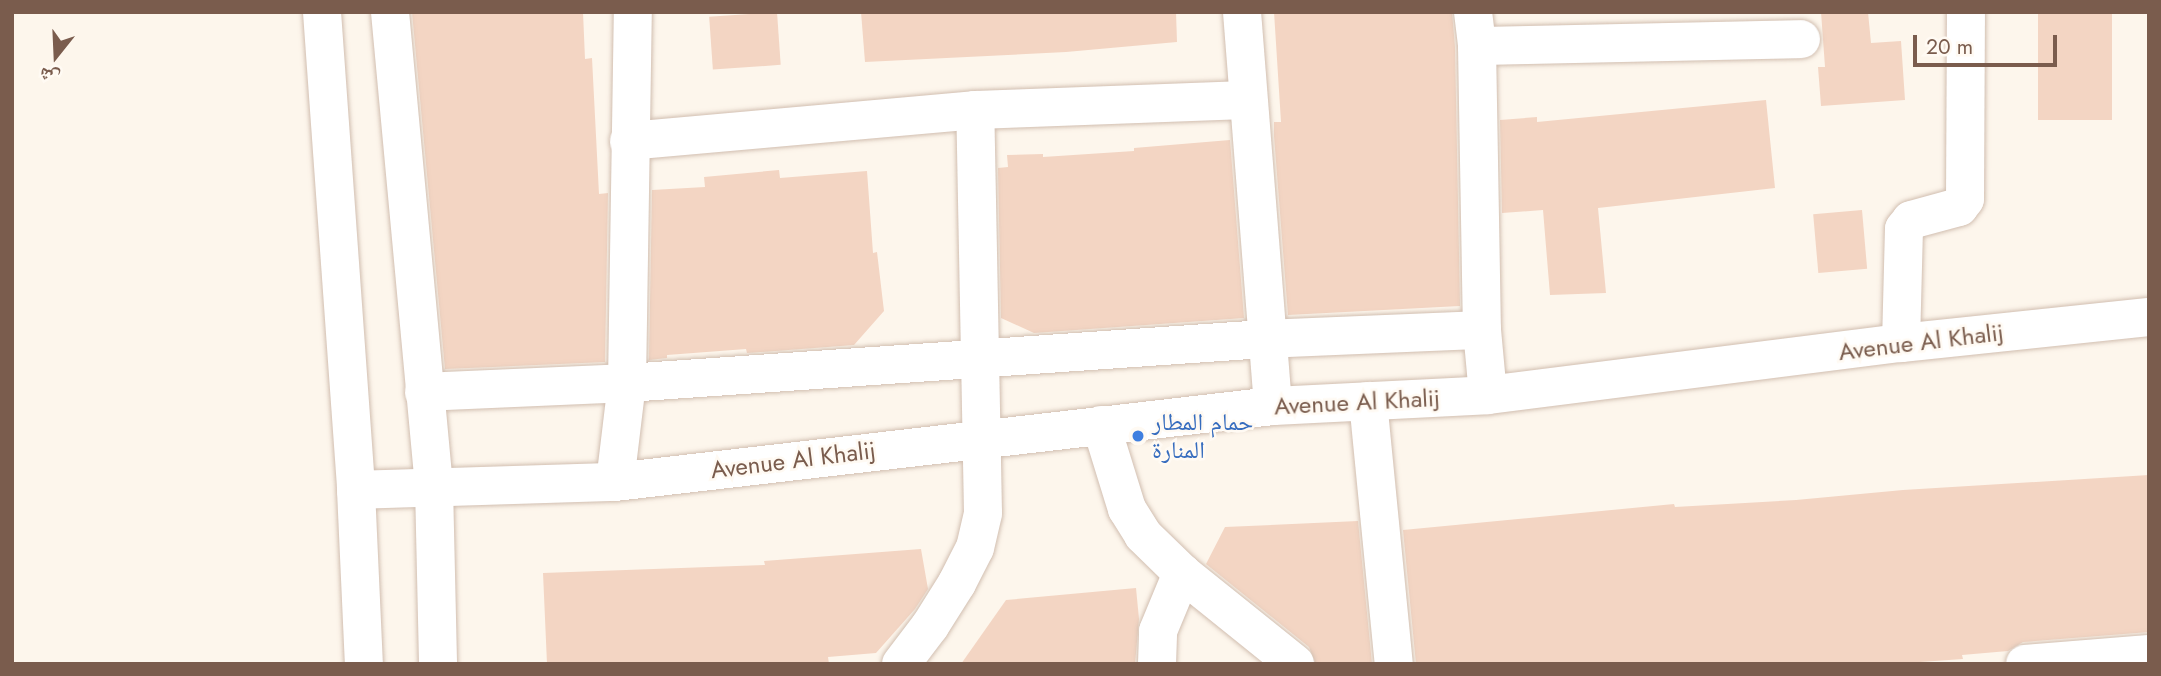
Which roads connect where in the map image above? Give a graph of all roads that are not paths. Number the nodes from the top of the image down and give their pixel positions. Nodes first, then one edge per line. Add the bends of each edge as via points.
1 (322, 12) edge
2 (390, 12) edge
3 (633, 12) edge
4 (1242, 12) edge
5 (1966, 12) edge
6 (1475, 29) edge
7 (1801, 39) dead end
8 (1247, 100) junction
9 (975, 110) junction
10 (629, 141) junction
11 (2149, 317) edge
12 (1482, 330) junction
13 (1265, 339) junction
14 (1902, 343) junction
15 (980, 357) junction
16 (627, 383) junction
17 (424, 392) junction
18 (1488, 396) junction
19 (1368, 401) junction
20 (1273, 406) junction
21 (1101, 425) junction
22 (979, 437) junction
23 (615, 482) junction
24 (434, 486) junction
25 (356, 490) junction
26 (1182, 573) junction
27 (2148, 656) edge
28 (364, 664) edge
29 (438, 664) edge
30 (901, 664) edge
31 (1157, 664) edge
32 (1295, 664) edge
33 (1394, 664) edge
34 (2025, 664) edge

1 - 25 street
2 - 17 street
3 - 10 street
4 - 8 street
5 - 14 street via 1965,199 1959,207 1911,220 1904,229
6 - 7 street
6 - 12 street
8 - 9 street
8 - 13 street
9 - 10 street
9 - 15 street
10 - 16 street
11 - 14 street, Avenue Al Khalij
12 - 13 street
12 - 18 street
13 - 15 street
13 - 20 street
14 - 18 street, Avenue Al Khalij
15 - 16 street
15 - 22 street
16 - 17 street
16 - 23 street
17 - 24 street
18 - 19 street, Avenue Al Khalij
19 - 20 street, Avenue Al Khalij
19 - 33 street
20 - 21 street, Avenue Al Khalij
21 - 22 street, Avenue Al Khalij
21 - 26 street via 1127,509 1143,536
22 - 23 street, Avenue Al Khalij
22 - 30 street via 983,513 975,548 930,626
23 - 24 street, Avenue Al Khalij
24 - 25 street, Avenue Al Khalij
24 - 29 street
25 - 28 street
26 - 31 street via 1158,631
26 - 32 street
27 - 34 street

